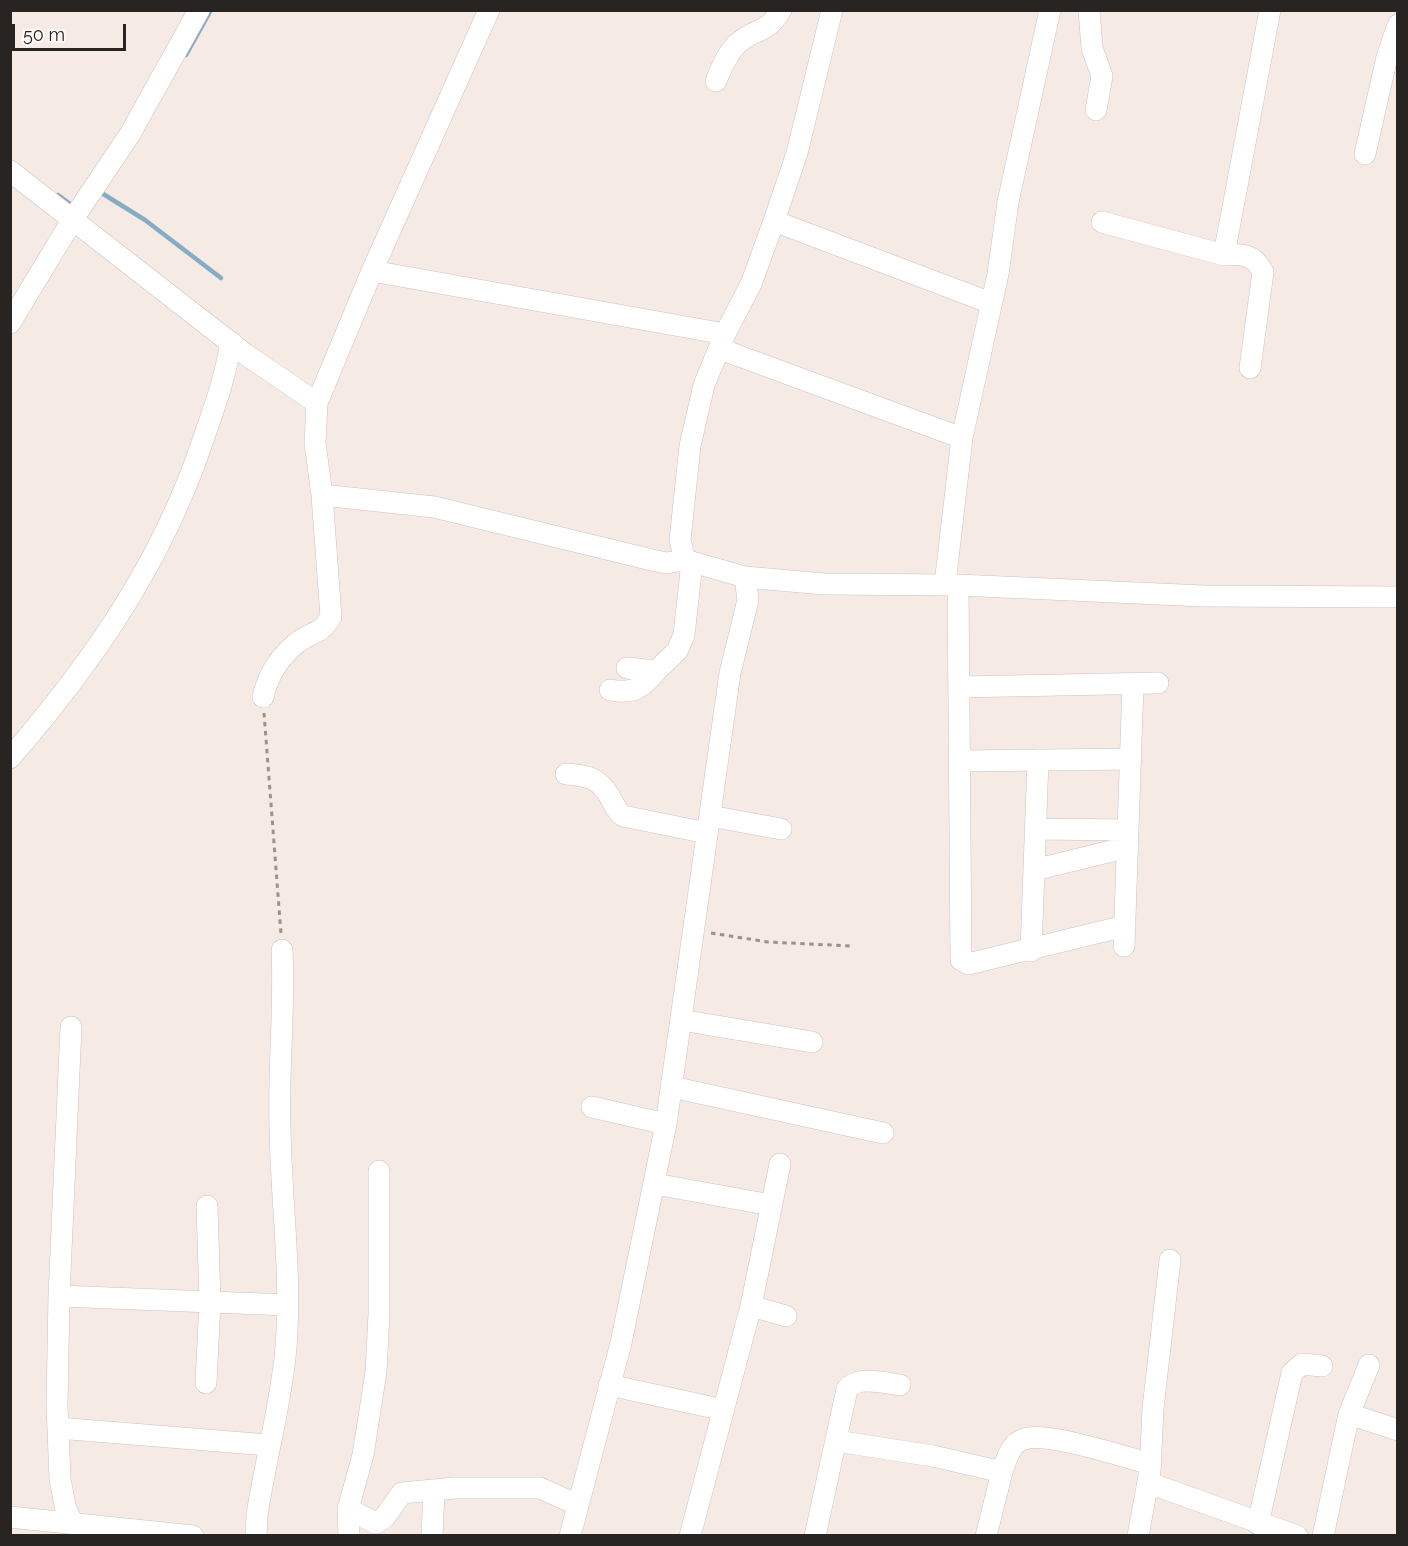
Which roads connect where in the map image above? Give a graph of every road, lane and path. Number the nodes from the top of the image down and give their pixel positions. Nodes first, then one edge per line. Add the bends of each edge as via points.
1 (199, 10) edge
2 (489, 10) edge
3 (781, 10) edge
4 (832, 10) edge
5 (1050, 10) edge
6 (1089, 10) edge
7 (1270, 10) edge
8 (1398, 25) edge
9 (716, 81) dead end
10 (1096, 110) dead end
11 (1365, 154) dead end
12 (10, 171) edge
13 (73, 219) junction
14 (774, 221) junction
15 (1102, 222) dead end
16 (1224, 255) junction
17 (372, 271) junction
18 (991, 303) junction
19 (10, 322) edge
20 (722, 341) junction
21 (231, 342) junction
22 (1250, 368) dead end
23 (317, 403) junction
24 (962, 438) junction
25 (322, 495) junction
26 (688, 561) junction
27 (745, 577) junction
28 (952, 585) junction
29 (1398, 597) edge
30 (627, 668) dead end
31 (656, 671) junction
32 (1158, 683) dead end
33 (1133, 684) junction
34 (961, 687) junction
35 (610, 690) dead end
36 (262, 697) joint
37 (10, 758) edge
38 (1131, 759) junction
39 (1038, 760) junction
40 (961, 761) junction
41 (566, 774) dead end
42 (709, 825) junction
43 (781, 829) dead end
44 (1035, 830) junction
45 (1128, 839) junction
46 (1034, 870) junction
47 (694, 931) junction
48 (851, 946) dead end
49 (282, 950) joint
50 (1031, 951) junction
51 (681, 1020) junction
52 (71, 1027) dead end
53 (812, 1042) dead end
54 (672, 1087) junction
55 (592, 1107) dead end
56 (666, 1124) junction
57 (883, 1133) dead end
58 (780, 1164) dead end
59 (379, 1171) dead end
60 (655, 1184) junction
61 (771, 1205) junction
62 (207, 1206) dead end
63 (1170, 1260) dead end
64 (59, 1296) junction
65 (210, 1301) junction
66 (288, 1305) junction
67 (751, 1306) junction
68 (786, 1316) dead end
69 (1369, 1365) dead end
70 (1322, 1366) dead end
71 (206, 1383) dead end
72 (609, 1385) junction
73 (900, 1385) dead end
74 (724, 1410) junction
75 (1349, 1414) junction
76 (58, 1428) junction
77 (1398, 1430) edge
78 (836, 1441) junction
79 (268, 1445) junction
80 (1002, 1472) junction
81 (1150, 1474) junction
82 (434, 1491) junction
83 (578, 1505) junction
84 (348, 1509) junction
85 (10, 1517) edge
86 (73, 1523) junction
87 (1267, 1529) edge
88 (194, 1536) edge
89 (256, 1536) edge
90 (349, 1536) edge
91 (432, 1536) edge
92 (570, 1536) edge
93 (690, 1536) edge
94 (815, 1536) edge
95 (986, 1536) edge
96 (1138, 1536) edge
97 (1297, 1536) edge
98 (1323, 1536) edge

1 - 13 street via 130,134
2 - 17 street
3 - 9 street via 766,29 736,45
4 - 14 street via 797,153
5 - 18 street via 1008,202
6 - 10 street via 1092,48 1102,76
7 - 16 street
8 - 11 street
12 - 13 street
13 - 19 street
13 - 21 street
14 - 18 street
14 - 20 street via 751,284
15 - 16 street
16 - 22 street via 1251,258 1263,272
17 - 20 street
17 - 23 street
18 - 24 street
20 - 24 street
20 - 26 street via 704,385 690,446 680,540
21 - 23 street
21 - 37 street via 226,379 181,503 160,546 96,651
23 - 25 street via 315,442
24 - 28 street
25 - 26 street via 434,507 666,563
25 - 36 street via 331,617 322,631 299,642 274,667
26 - 27 street
26 - 31 street via 684,635 677,651
27 - 28 street via 824,584
27 - 42 street via 748,600 730,674
28 - 29 street via 1204,596
28 - 34 street
30 - 31 street
31 - 35 street via 633,692
32 - 33 street
33 - 34 street
33 - 38 street
34 - 40 street
36 - 49 path
38 - 39 street
38 - 45 street
39 - 40 street
39 - 44 street
40 - 50 street via 961,960 968,964
41 - 42 street via 590,776 601,783 623,816
42 - 43 street
42 - 47 street
44 - 45 street
44 - 46 street
45 - 46 street
45 - 50 street via 1124,936
46 - 50 street
47 - 48 path via 768,942
47 - 51 street
49 - 66 street via 279,1125
51 - 53 street
51 - 54 street
52 - 64 street
54 - 56 street
54 - 57 street
55 - 56 street
56 - 60 street
58 - 61 street
59 - 84 street via 376,1372 363,1455
60 - 61 street
60 - 72 street
61 - 67 street
62 - 65 street
63 - 81 street via 1153,1408
64 - 65 street
64 - 76 street
65 - 66 street
65 - 71 street
66 - 79 street via 285,1359
67 - 68 street
67 - 74 street
69 - 75 street
70 - 87 street via 1302,1364 1292,1373
72 - 74 street
72 - 83 street
73 - 78 street via 852,1383 843,1401
74 - 93 street
75 - 77 street
75 - 98 street
76 - 79 street
76 - 86 street via 63,1497
78 - 80 street via 933,1456
78 - 94 street
79 - 89 street
80 - 81 street via 1015,1444 1024,1438 1075,1443
80 - 95 street
81 - 87 street
81 - 96 street
82 - 83 street via 540,1488
82 - 84 street via 402,1493 376,1523
82 - 91 street
83 - 92 street
84 - 90 street
85 - 86 street
86 - 88 street
87 - 97 street

